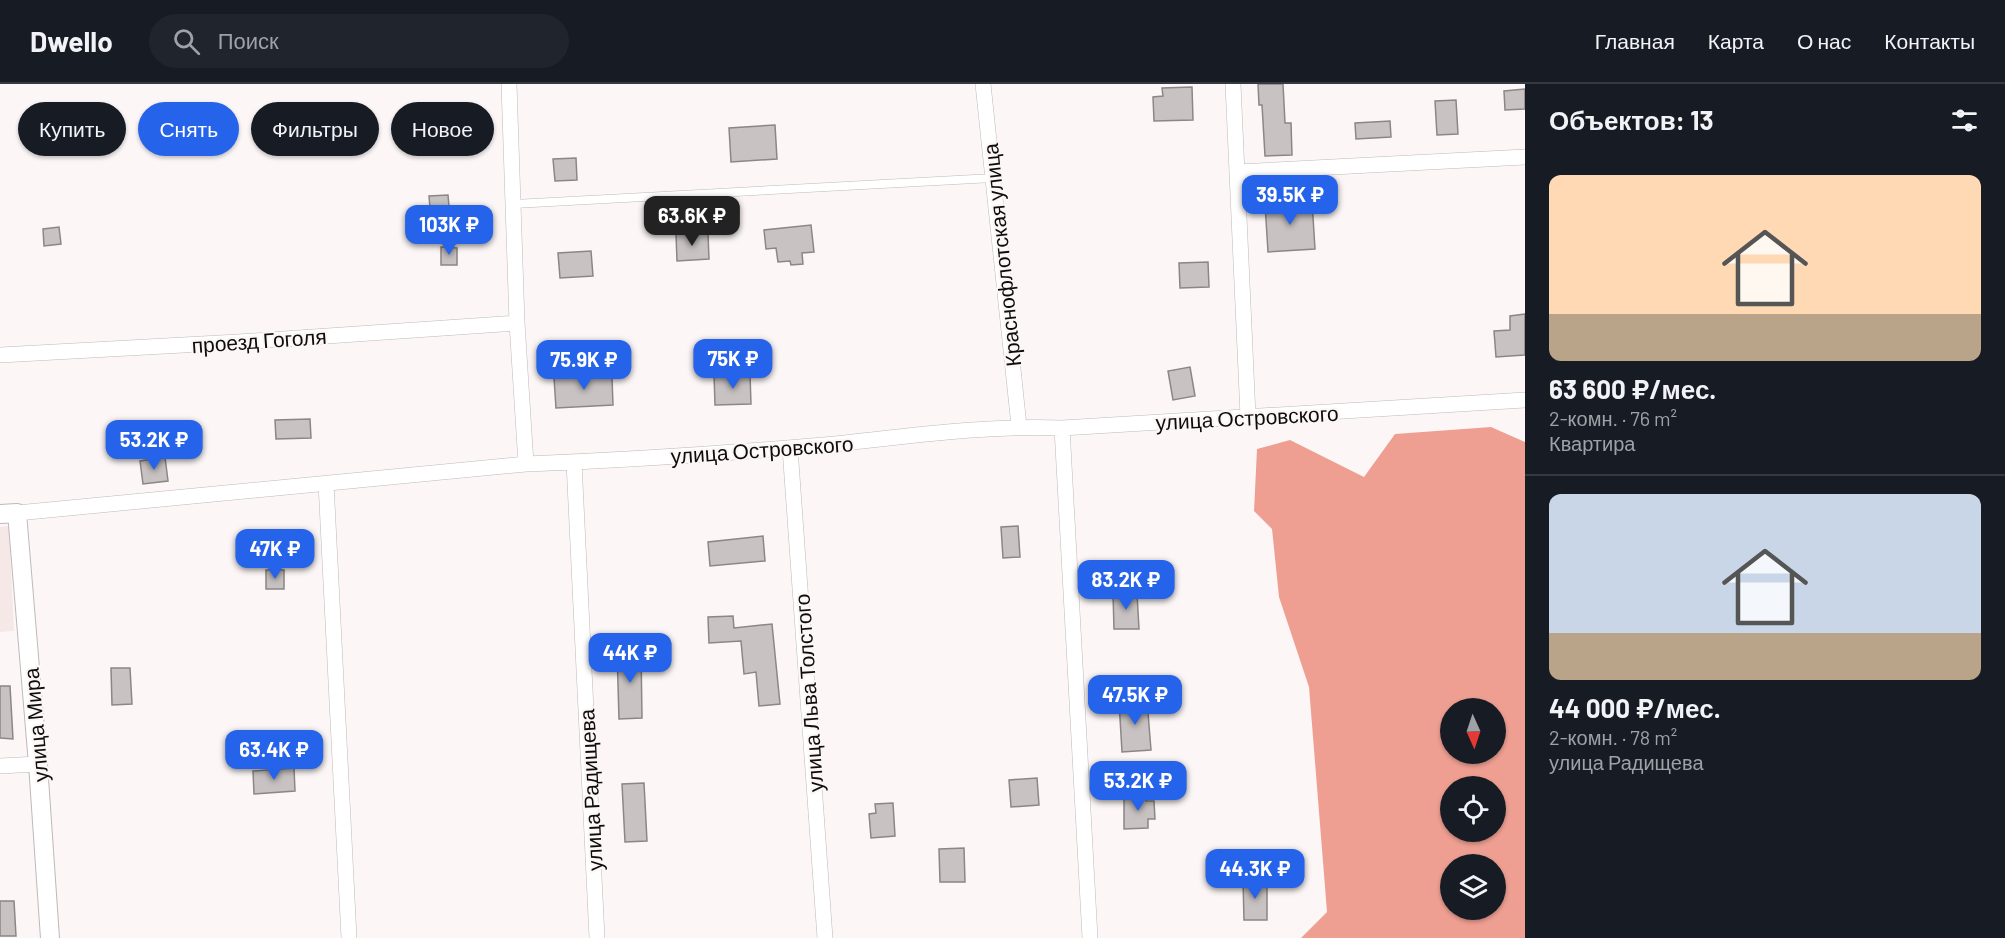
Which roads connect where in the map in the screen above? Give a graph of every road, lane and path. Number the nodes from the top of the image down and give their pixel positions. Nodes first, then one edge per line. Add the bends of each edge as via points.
1 (508, 84) edge
2 (983, 84) edge
3 (1233, 84) edge
4 (1525, 157) edge
5 (1237, 172) junction
6 (993, 178) junction
7 (514, 204) junction
8 (517, 323) junction
9 (0, 355) edge
10 (1525, 400) edge
11 (1248, 416) junction
12 (1019, 426) junction
13 (1062, 428) junction
14 (790, 448) junction
15 (574, 462) junction
16 (526, 464) junction
17 (326, 483) junction
18 (9, 514) edge
19 (38, 764) junction
20 (0, 766) edge
21 (50, 938) edge
22 (349, 938) edge
23 (597, 938) edge
24 (825, 938) edge
25 (1090, 938) edge

1 - 7 street
2 - 6 street, Краснофлотская улица
3 - 5 street
4 - 5 street
5 - 11 street
6 - 7 lane
6 - 12 street, Краснофлотская улица
7 - 8 street
8 - 9 street, проезд Гоголя
8 - 16 street
10 - 11 street, улица Островского
11 - 13 street, улица Островского
12 - 13 street, улица Островского
12 - 14 street, улица Островского
13 - 25 street
14 - 15 street, улица Островского
14 - 24 street, улица Льва Толстого
15 - 16 street, улица Островского
15 - 23 street, улица Радищева
16 - 17 street, улица Островского
17 - 18 street, улица Островского
17 - 22 street
18 - 19 street, улица Мира
19 - 20 street
19 - 21 street, улица Мира

